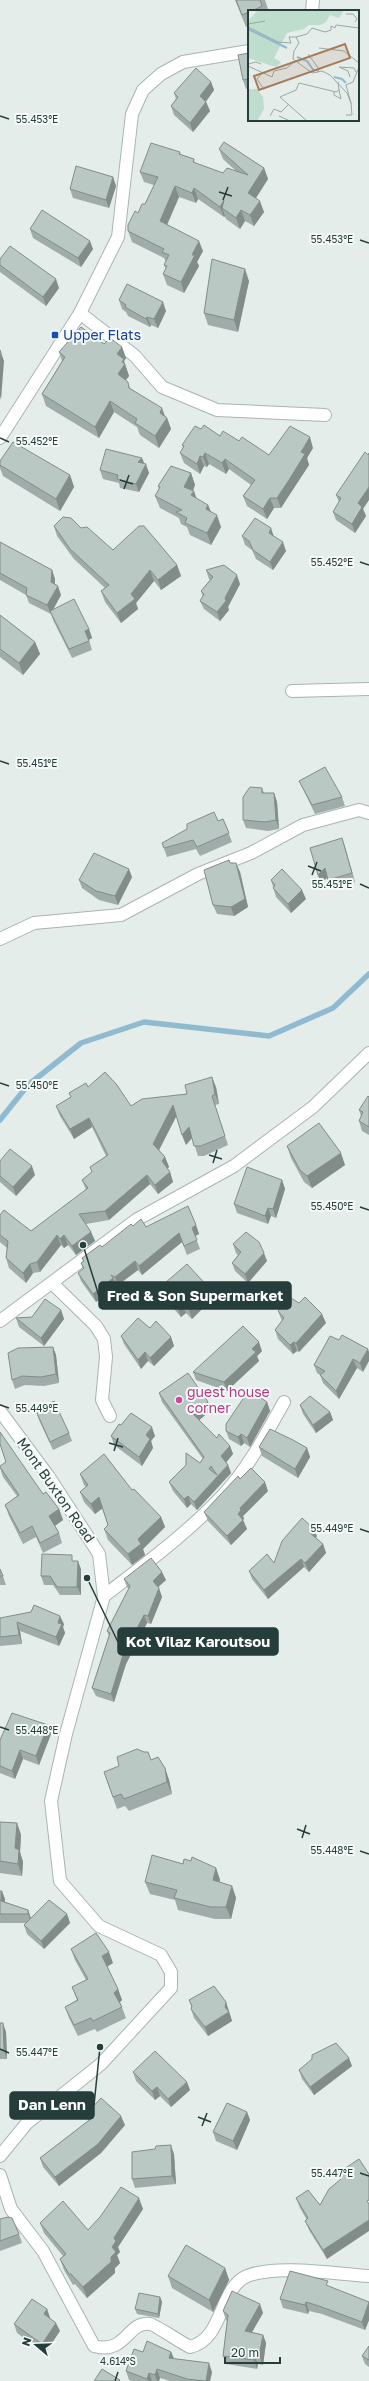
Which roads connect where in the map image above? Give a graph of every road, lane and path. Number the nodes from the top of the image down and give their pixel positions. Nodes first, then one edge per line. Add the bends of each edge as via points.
1 (313, 0) edge
2 (312, 10) edge
3 (248, 51) edge
4 (80, 313) junction
5 (325, 415) dead end
6 (0, 438) edge
7 (369, 689) edge
8 (292, 692) dead end
9 (369, 813) edge
10 (0, 939) edge
11 (369, 1053) edge
12 (52, 1283) junction
13 (0, 1321) edge
14 (284, 1402) dead end
15 (0, 1411) edge
16 (110, 1416) dead end
17 (104, 1596) junction
18 (0, 2156) edge
19 (0, 2174) edge
20 (369, 2276) edge

1 - 2 street
3 - 4 street via 183,62 161,74 143,90 132,114 118,237
4 - 5 street via 135,356 162,387 217,410
4 - 6 street
7 - 8 street
9 - 10 street via 359,810 303,825 251,853 198,874 121,915 34,922
11 - 12 street via 313,1107 234,1166 136,1220
12 - 13 street
12 - 16 street via 96,1326 104,1339 106,1356 102,1400
14 - 17 street via 259,1447 224,1494 164,1549
15 - 17 street, Mont Buxton Road via 49,1477 99,1554
17 - 18 street, Mont Buxton Road via 66,1734 51,1801 60,1881 99,1926 161,1955 171,1972 171,1988 101,2064 27,2123
19 - 20 street via 11,2209 43,2251 94,2346 105,2349 121,2342 137,2326 144,2324 153,2324 172,2339 190,2348 199,2345 210,2335 235,2285 246,2276 269,2270

